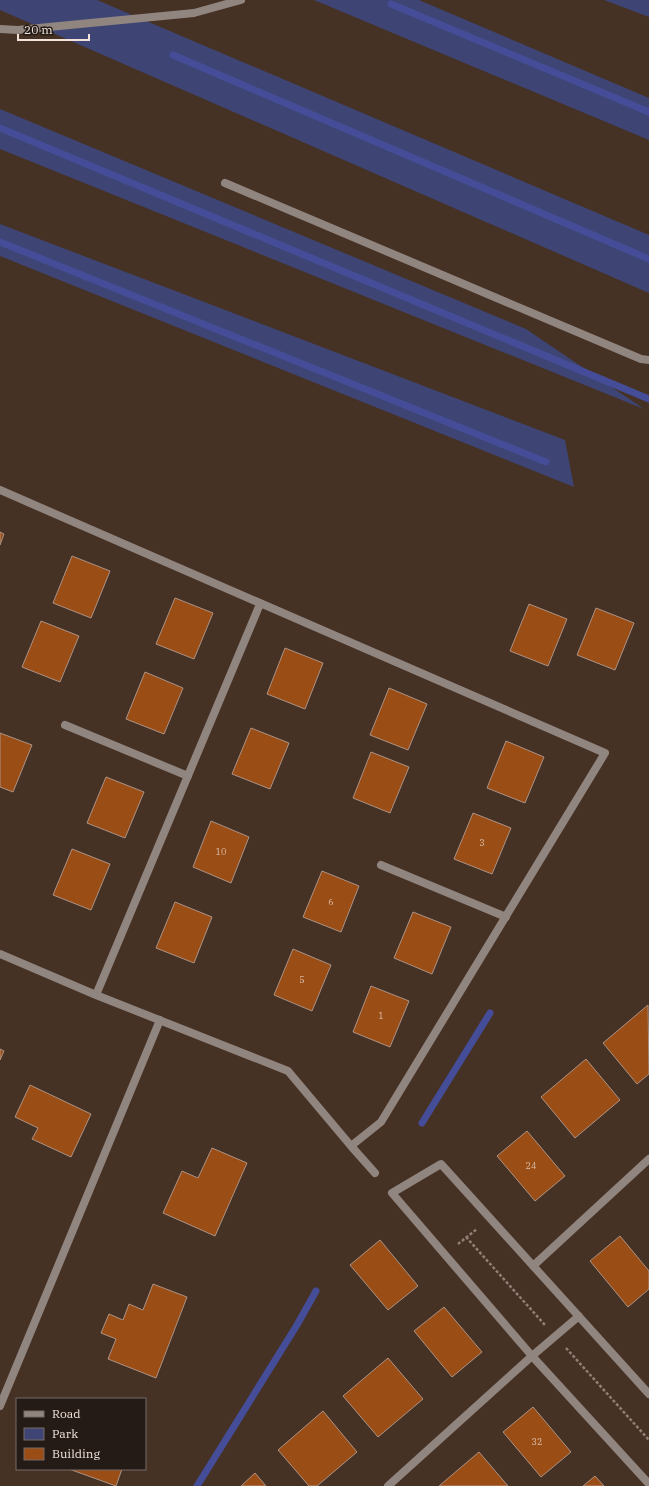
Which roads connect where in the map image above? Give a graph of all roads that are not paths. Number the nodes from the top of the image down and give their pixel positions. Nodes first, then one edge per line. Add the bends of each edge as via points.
1 (241, 0) edge
2 (0, 28) edge
3 (225, 183) dead end
4 (649, 360) edge
5 (0, 490) edge
6 (260, 604) junction
7 (65, 725) dead end
8 (188, 776) junction
9 (381, 866) dead end
10 (506, 917) junction
11 (0, 954) edge
12 (96, 995) junction
13 (160, 1020) junction
14 (351, 1146) junction
15 (649, 1159) edge
16 (376, 1173) dead end
17 (533, 1266) junction
18 (579, 1316) junction
19 (532, 1356) junction
20 (649, 1394) edge
21 (0, 1406) edge
22 (649, 1484) edge
23 (388, 1486) edge

1 - 2 street via 194,14 18,30
3 - 4 street via 641,359
5 - 6 street
6 - 8 street
6 - 10 street via 605,753
7 - 8 street
8 - 12 street
9 - 10 street
10 - 14 street via 381,1122
11 - 12 street
12 - 13 street
13 - 14 street via 288,1071
13 - 21 street
14 - 16 street
15 - 17 street
17 - 18 street
17 - 19 street via 441,1164 392,1193
18 - 19 street
18 - 20 street
19 - 22 street
19 - 23 street

